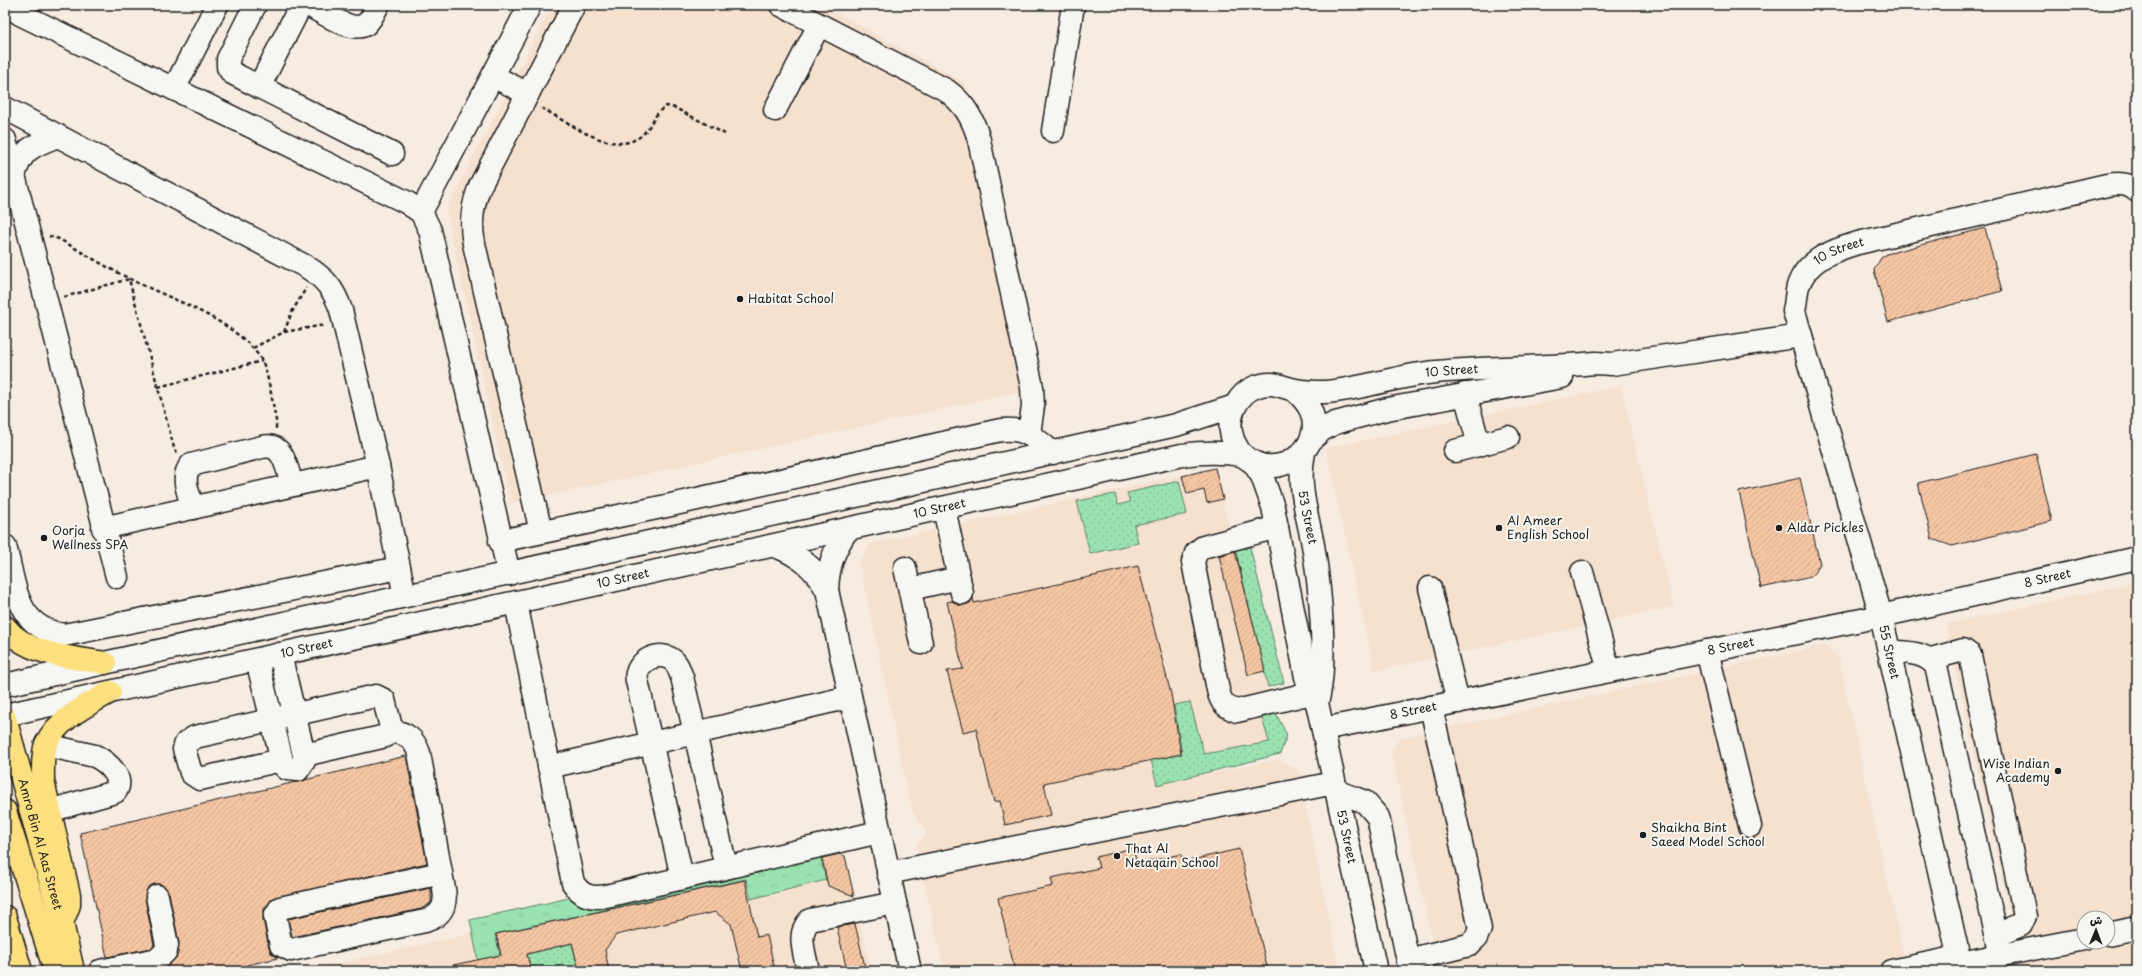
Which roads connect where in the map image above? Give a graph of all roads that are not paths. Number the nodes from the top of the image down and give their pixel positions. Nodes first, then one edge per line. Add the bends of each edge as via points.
1 (8, 5) edge
2 (217, 5) edge
3 (255, 5) edge
4 (301, 5) edge
5 (308, 5) edge
6 (378, 5) edge
7 (530, 5) edge
8 (574, 5) edge
9 (781, 5) edge
10 (1073, 5) edge
11 (819, 25) junction
12 (493, 76) junction
13 (259, 87) junction
14 (174, 89) junction
15 (527, 96) junction
16 (5, 108) edge
17 (775, 110) dead end
18 (1053, 131) dead end
19 (58, 136) junction
20 (5, 140) edge
21 (392, 154) dead end
22 (14, 176) junction
23 (2134, 188) edge
24 (421, 212) junction
25 (1801, 336) junction
26 (1612, 364) junction
27 (1469, 371) junction
28 (1294, 390) junction
29 (1469, 394) junction
30 (1235, 406) junction
31 (1029, 434) junction
32 (1508, 437) dead end
33 (1479, 445) junction
34 (1308, 446) junction
35 (1455, 451) dead end
36 (1053, 453) junction
37 (1248, 459) junction
38 (378, 466) junction
39 (292, 485) junction
40 (193, 508) junction
41 (944, 508) junction
42 (1277, 527) junction
43 (103, 528) junction
44 (848, 529) junction
45 (540, 532) junction
46 (500, 540) junction
47 (5, 546) edge
48 (775, 546) junction
49 (2137, 558) edge
50 (399, 568) junction
51 (905, 568) dead end
52 (1582, 572) dead end
53 (509, 574) junction
54 (116, 577) dead end
55 (1430, 588) dead end
56 (910, 589) junction
57 (827, 590) junction
58 (405, 596) junction
59 (516, 603) junction
60 (1881, 616) junction
61 (5, 627) edge
62 (921, 643) dead end
63 (1707, 651) junction
64 (1889, 652) junction
65 (280, 654) junction
66 (1931, 659) junction
67 (257, 660) junction
68 (105, 663) junction
69 (1609, 671) junction
70 (5, 685) edge
71 (110, 692) junction
72 (850, 697) junction
73 (1314, 698) junction
74 (1458, 702) junction
75 (1431, 707) junction
76 (294, 714) junction
77 (5, 716) edge
78 (271, 719) junction
79 (1323, 729) junction
80 (391, 731) junction
81 (695, 733) junction
82 (651, 743) junction
83 (46, 745) junction
84 (304, 755) junction
85 (281, 760) junction
86 (549, 767) junction
87 (1335, 787) junction
88 (5, 811) edge
89 (49, 811) junction
90 (1750, 826) dead end
91 (879, 832) junction
92 (726, 867) junction
93 (441, 873) junction
94 (888, 873) junction
95 (682, 877) junction
96 (157, 896) dead end
97 (895, 903) junction
98 (62, 923) junction
99 (2137, 928) edge
100 (7, 929) edge
101 (2116, 932) edge
102 (2076, 940) edge
103 (1999, 946) junction
104 (1961, 964) edge
105 (1409, 966) edge
106 (21, 971) edge
107 (55, 971) edge
108 (73, 971) edge
109 (100, 971) edge
110 (808, 971) edge
111 (910, 971) edge
112 (1376, 971) edge
113 (1891, 971) edge

1 - 14 street via 20,14
2 - 14 street
3 - 13 street via 228,59 228,67 232,73
4 - 13 street
5 - 6 street via 350,27 359,28 366,24
7 - 12 street
8 - 15 street
9 - 11 street
10 - 18 street
11 - 17 street
11 - 31 street via 946,90 968,111 979,140 1032,387 1033,406
12 - 15 street
12 - 24 street
13 - 21 street
14 - 24 street
15 - 45 street via 474,200 471,229
16 - 19 street
19 - 22 street via 32,146 23,154
19 - 38 street via 318,273 336,296
20 - 22 street
22 - 43 street
23 - 25 street, 10 Street via 2107,185 1858,243 1826,254 1813,263 1798,285 1794,311
24 - 46 street via 430,230
25 - 26 street, 10 Street
25 - 60 street, 55 Street
26 - 27 street, 10 Street
26 - 29 street, 10 Street via 1591,372
27 - 28 street, 10 Street via 1417,374 1327,392
27 - 29 street via 1477,381 1476,388
28 - 30 street via 1281,384 1254,387 1243,395
28 - 34 street via 1304,399 1311,412 1314,426
29 - 33 street
29 - 34 street, 10 Street via 1387,409 1335,423 1322,430
30 - 36 street via 1176,425
30 - 37 street via 1230,418 1230,432 1235,444
31 - 36 street
31 - 45 street via 1018,430 996,431
32 - 33 street
33 - 35 street
34 - 37 street via 1293,461 1280,466 1266,467
34 - 73 street, 53 Street via 1301,482 1315,559 1321,640 1321,686
36 - 53 street
37 - 41 street, 10 Street via 1209,452 1182,455
37 - 42 street, 53 Street via 1268,491
38 - 39 street
38 - 50 street
39 - 40 street
39 - 40 street via 281,453 269,446 191,465 185,476
40 - 43 street
41 - 44 street, 10 Street
41 - 56 street via 960,586
42 - 73 street, 53 Street via 1306,677
42 - 73 street via 1203,547 1193,562 1220,700 1227,708 1238,711
43 - 54 street
44 - 48 street, 10 Street
44 - 57 street via 838,542 831,558
45 - 46 street
46 - 53 street
47 - 50 street via 24,613 42,629 64,635
48 - 57 street via 792,552 806,562
48 - 59 street, 10 Street
49 - 60 street, 8 Street
50 - 58 street
51 - 56 street
52 - 69 street
53 - 58 street
55 - 74 street
56 - 62 street
57 - 72 street
58 - 68 street
59 - 65 street, 10 Street
59 - 86 street
60 - 63 street, 8 Street
60 - 64 street, 55 Street
61 - 68 main road via 25,643 44,652
63 - 69 street, 8 Street
63 - 90 street
64 - 66 street via 1924,655
64 - 104 street, 55 Street
65 - 67 street, 10 Street
65 - 76 street
66 - 103 street via 1938,674
66 - 103 street via 1963,650 1970,655 2025,916 2021,925
67 - 71 street, 10 Street
67 - 78 street
68 - 70 street
69 - 74 street, 8 Street
71 - 77 street, 10 Street
71 - 83 main road via 65,721
72 - 81 street
72 - 91 street
73 - 79 street, 53 Street
74 - 75 street, 8 Street
75 - 79 street, 8 Street
75 - 105 street via 1480,929 1469,945
76 - 78 street
76 - 80 street via 376,696 384,700
76 - 84 street
77 - 98 main road, Amro Bin Al Aas Street
78 - 85 street
78 - 85 street via 190,739 184,749 185,754 191,773 200,779
79 - 87 street, 53 Street
80 - 84 street via 386,736
80 - 93 street via 410,737 416,744
81 - 82 street
81 - 82 street via 677,664 667,657 654,656 643,662 637,674
81 - 92 street
82 - 86 street
82 - 95 street
83 - 89 main road via 42,764
83 - 89 street via 103,759 119,782 114,792
84 - 85 street via 304,761 298,770 287,770
86 - 95 street via 572,878 578,891 596,898
87 - 94 street
87 - 105 street via 1365,802 1378,818
87 - 112 street, 53 Street
88 - 107 main road
89 - 98 main road via 69,895 69,905
91 - 92 street
91 - 94 street
92 - 95 street
93 - 93 street via 280,908 275,916 281,945 291,950 435,918 446,900
94 - 97 street
96 - 109 street via 167,945 163,956
97 - 110 street via 810,920 801,934
97 - 111 street
98 - 108 main road, Amro Bin Al Aas Street
99 - 101 street
100 - 106 main road
102 - 103 street
103 - 104 street
104 - 113 street

